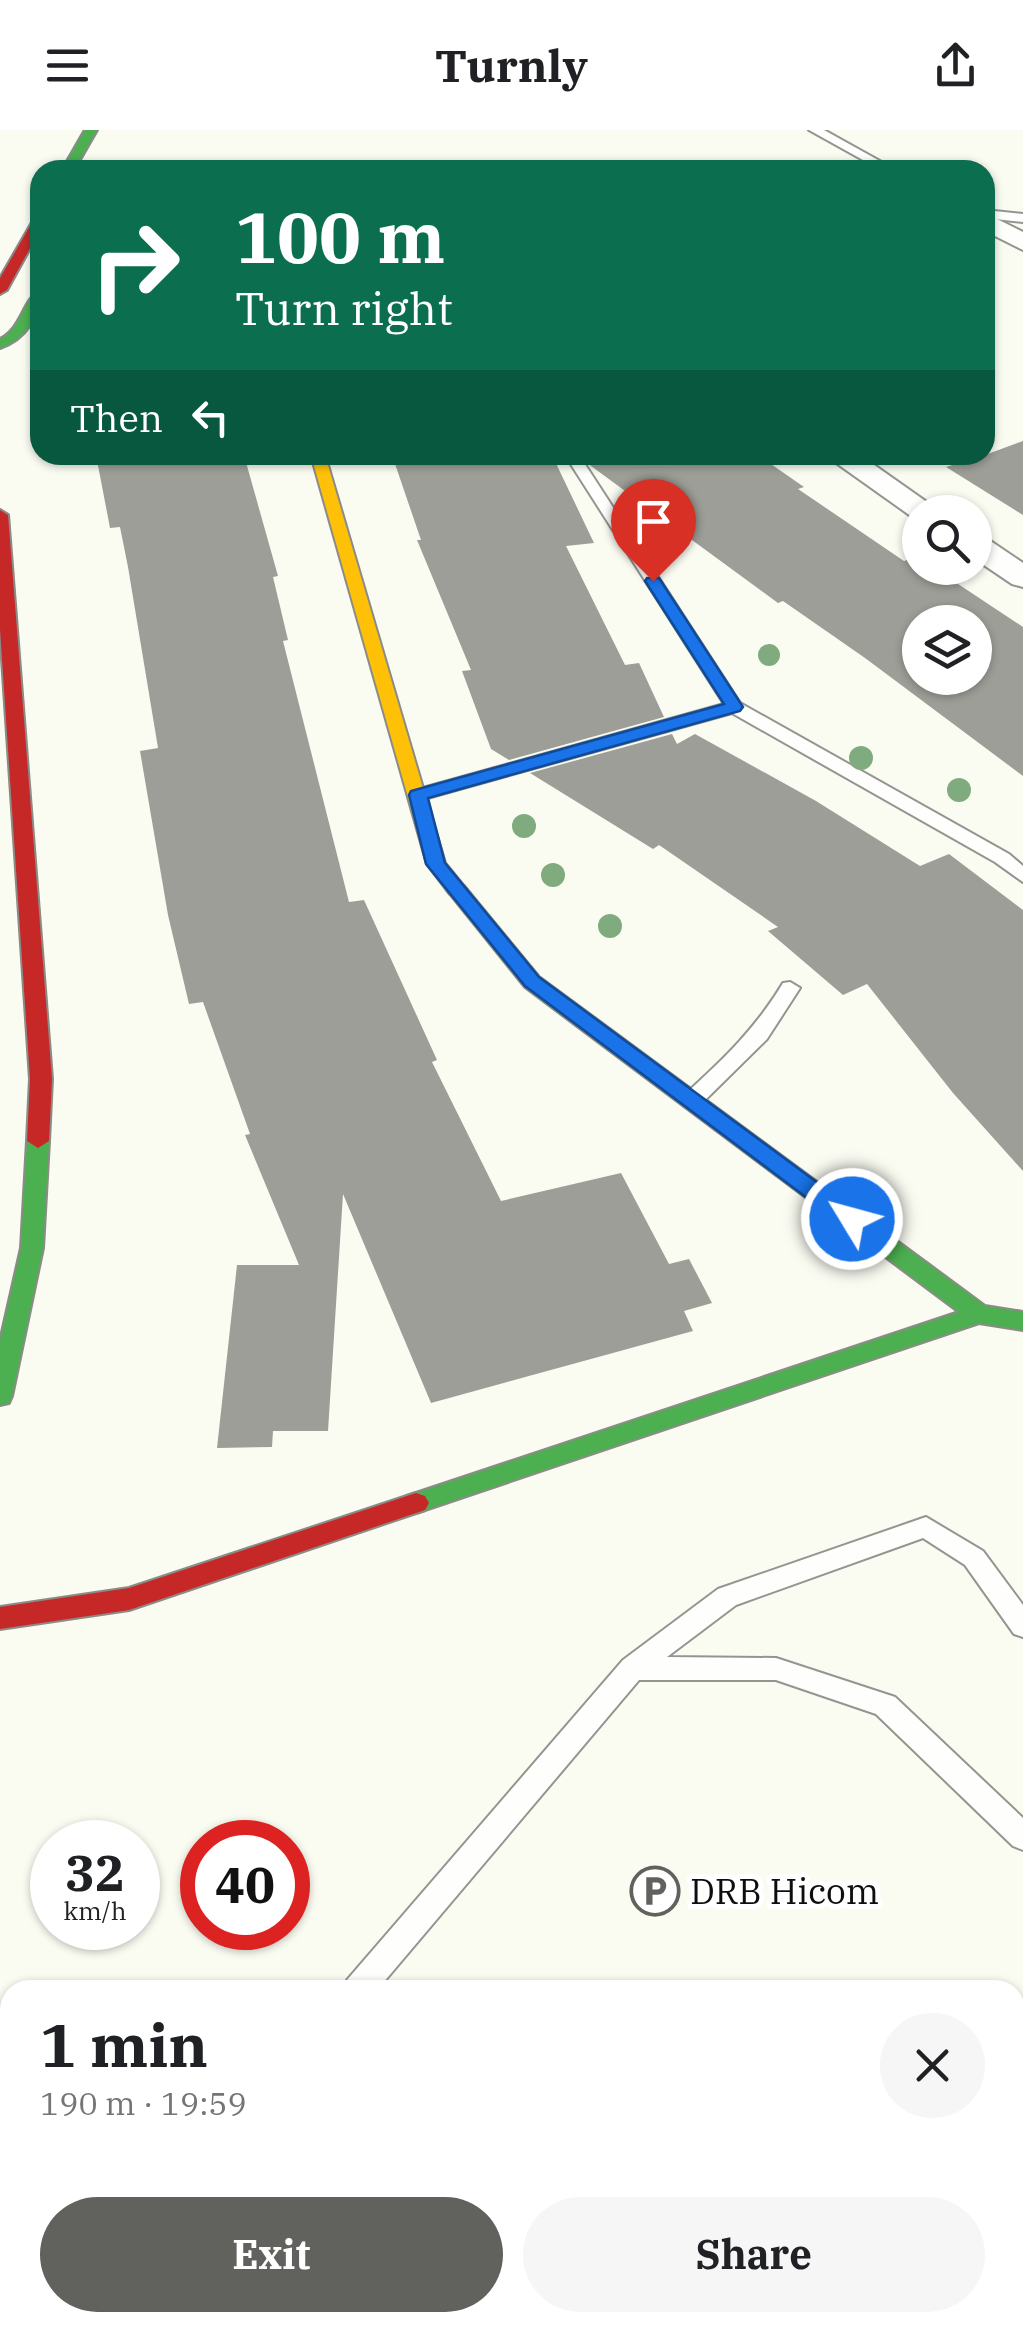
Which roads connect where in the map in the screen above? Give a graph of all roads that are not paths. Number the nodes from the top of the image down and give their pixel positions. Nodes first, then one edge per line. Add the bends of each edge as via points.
1 (91, 130) edge
2 (815, 130) edge
3 (74, 160) edge
4 (871, 160) edge
5 (995, 215) edge
6 (1023, 218) edge
7 (995, 227) edge
8 (30, 238) edge
9 (1023, 242) edge
10 (0, 290) edge
11 (30, 312) edge
12 (0, 344) edge
13 (321, 465) edge
14 (578, 465) edge
15 (855, 465) edge
16 (902, 496) edge
17 (0, 515) edge
18 (992, 556) edge
19 (1023, 577) edge
20 (734, 707) junction
21 (418, 795) junction
22 (1023, 876) edge
23 (790, 988) dead end
24 (692, 1100) junction
25 (979, 1314) junction
26 (1023, 1321) edge
27 (0, 1396) edge
28 (0, 1618) edge
29 (1023, 1626) edge
30 (632, 1668) junction
31 (1023, 1836) edge
32 (367, 1980) edge

1 - 3 street
2 - 4 lane
5 - 6 lane
7 - 9 street
8 - 10 street
11 - 12 street via 17,336
13 - 21 street
14 - 20 lane
15 - 16 street
17 - 27 street via 41,1079 32,1248
18 - 19 street
20 - 21 lane
20 - 22 lane
21 - 24 street via 436,864 532,982
23 - 24 lane via 752,1044
24 - 25 street
25 - 26 street
25 - 28 street via 130,1600
29 - 30 lane via 974,1558 926,1527 727,1597
30 - 31 lane via 776,1668 884,1705
30 - 32 lane

